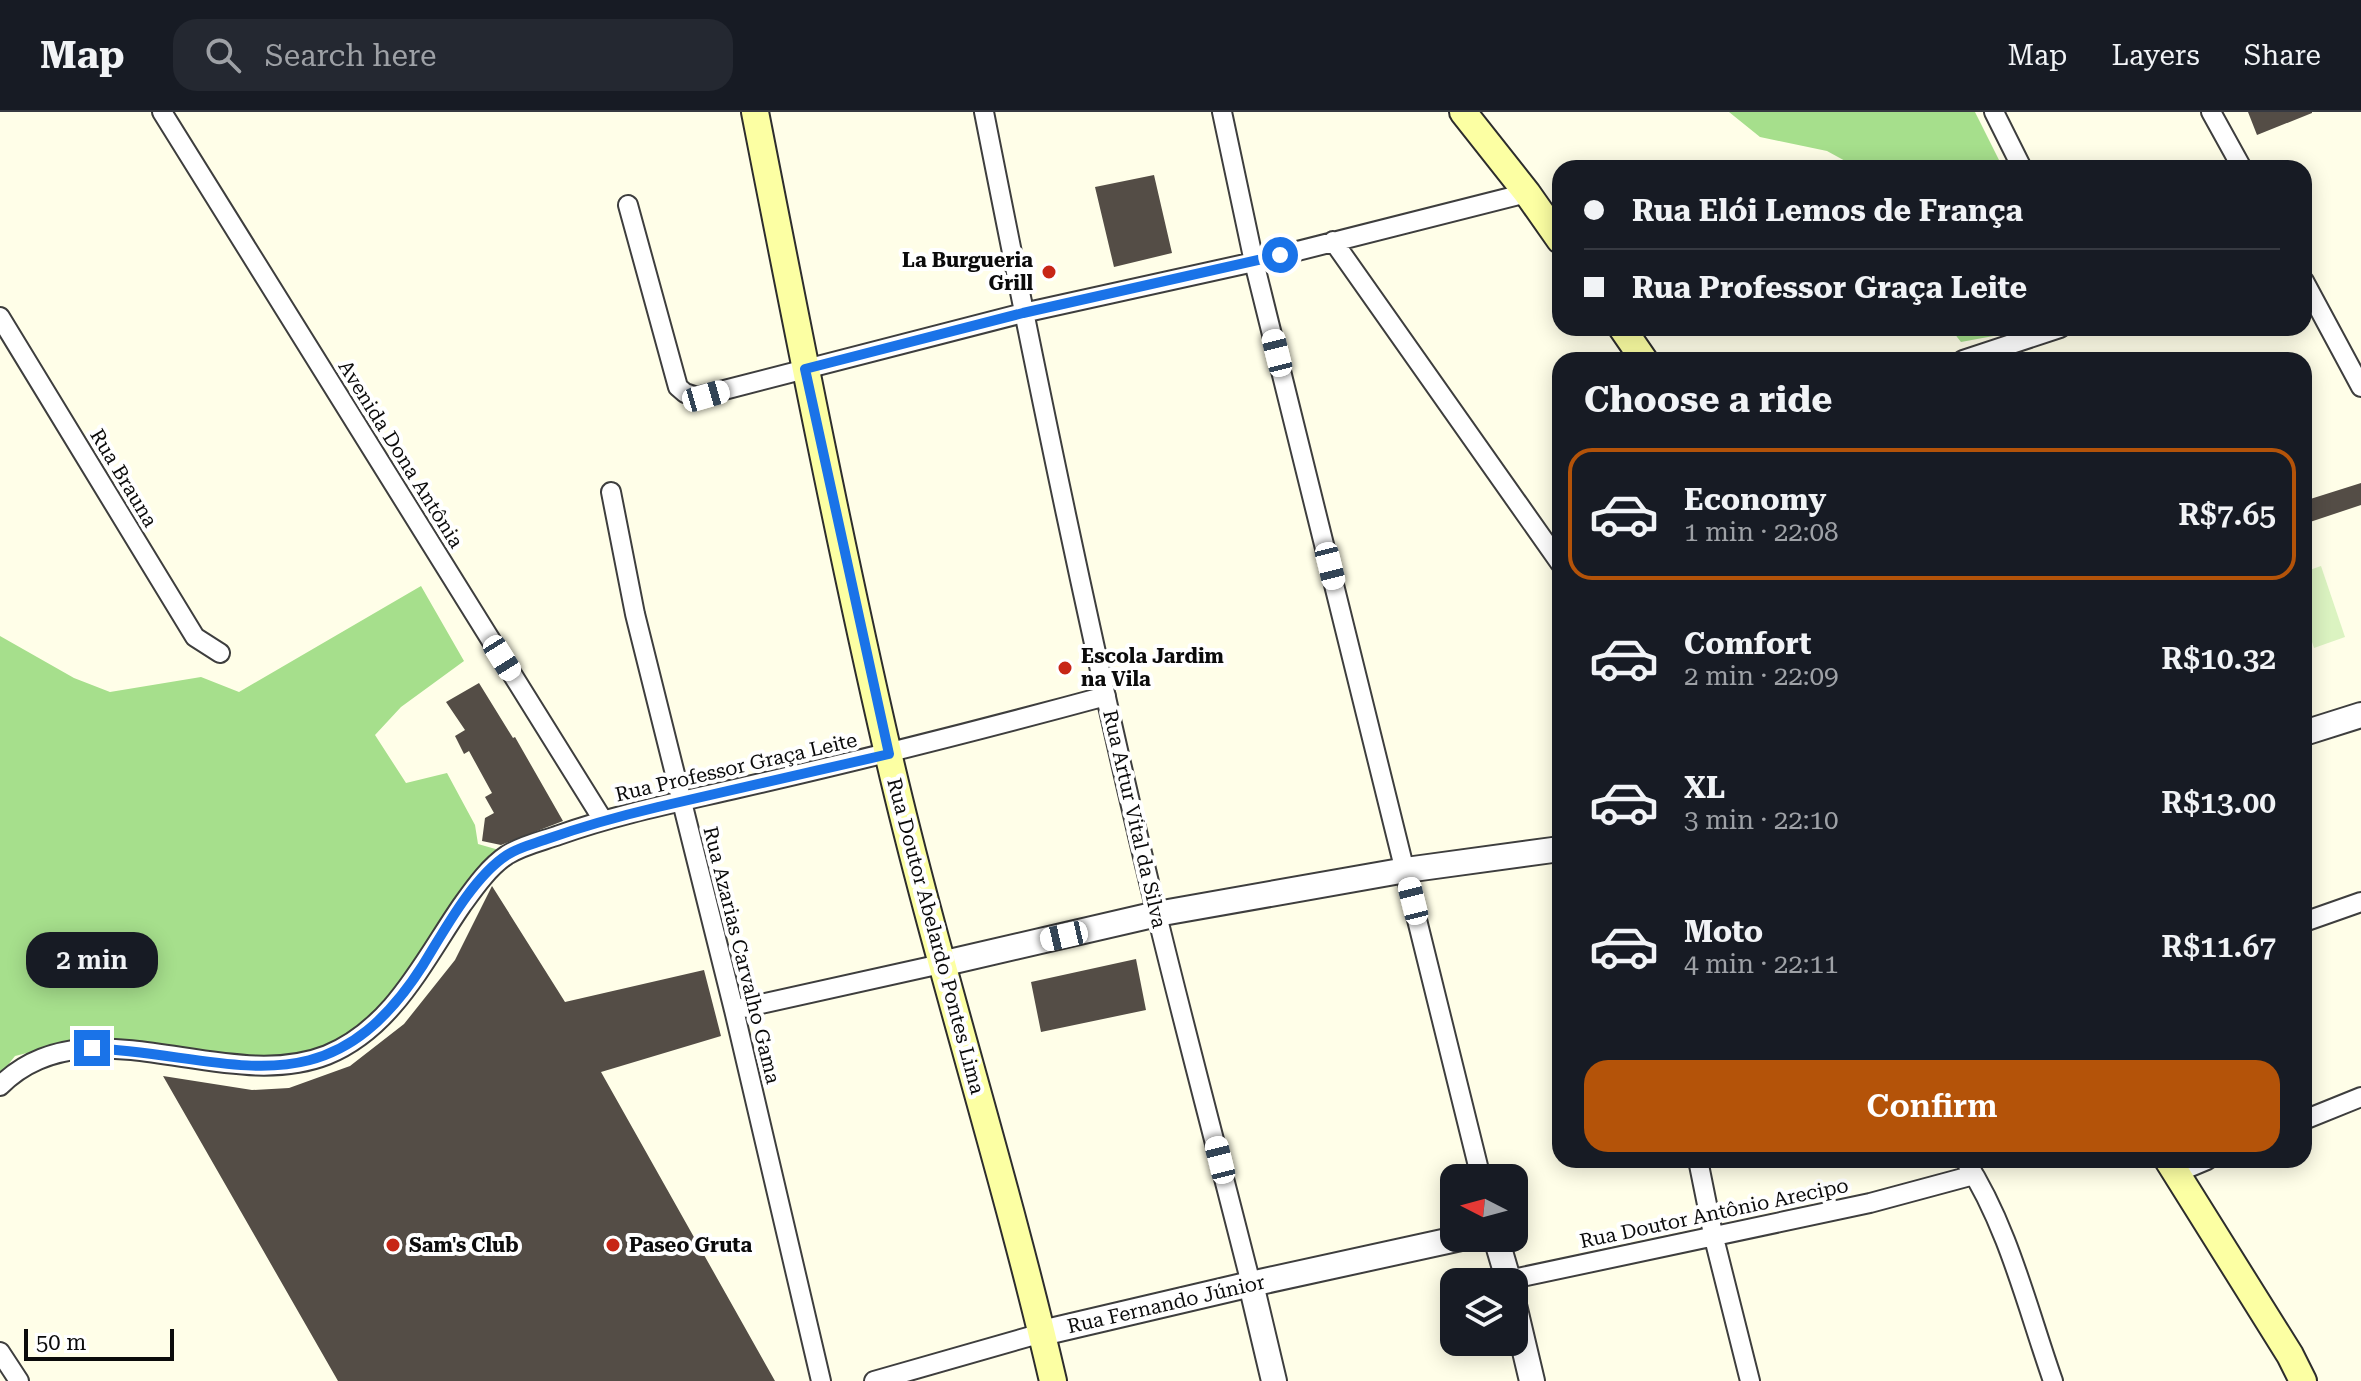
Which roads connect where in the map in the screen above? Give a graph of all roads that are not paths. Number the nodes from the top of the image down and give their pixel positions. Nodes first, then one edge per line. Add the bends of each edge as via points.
1 (755, 112) edge
2 (984, 112) edge
3 (1222, 112) edge
4 (1463, 112) edge
5 (1994, 112) edge
6 (2211, 112) edge
7 (170, 115) edge
8 (2018, 160) edge
9 (2238, 160) edge
10 (1527, 193) junction
11 (628, 205) dead end
12 (1552, 229) edge
13 (1333, 241) junction
14 (1254, 262) junction
15 (2312, 296) edge
16 (1023, 313) junction
17 (0, 317) edge
18 (2036, 336) edge
19 (1987, 352) edge
20 (805, 369) junction
21 (2361, 387) edge
22 (611, 492) dead end
23 (1552, 552) edge
24 (220, 653) dead end
25 (1106, 696) junction
26 (2361, 715) edge
27 (2312, 730) edge
28 (889, 754) junction
29 (682, 801) junction
30 (603, 820) junction
31 (1552, 850) edge
32 (1406, 870) junction
33 (2361, 902) edge
34 (1157, 914) junction
35 (2312, 919) edge
36 (941, 964) junction
37 (734, 1010) junction
38 (0, 1086) edge
39 (2361, 1097) edge
40 (2312, 1117) edge
41 (1478, 1164) edge
42 (1700, 1168) edge
43 (1967, 1168) edge
44 (1970, 1168) edge
45 (2173, 1168) edge
46 (1713, 1234) junction
47 (1440, 1243) edge
48 (1528, 1276) edge
49 (1251, 1284) junction
50 (1042, 1333) junction
51 (0, 1352) edge
52 (1526, 1356) edge
53 (19, 1381) edge
54 (821, 1381) edge
55 (874, 1381) edge
56 (1053, 1381) edge
57 (1274, 1381) edge
58 (1532, 1381) edge
59 (1750, 1381) edge
60 (2053, 1381) edge
61 (2303, 1381) edge

1 - 20 main road, Rua Doutor Abelardo Pontes Lima
2 - 16 street, Rua Artur Vital da Silva
3 - 14 street
4 - 10 main road
5 - 8 street
6 - 9 street
7 - 30 street, Avenida Dona Antônia
10 - 12 main road
10 - 13 street
11 - 20 street via 678,387 706,396
13 - 14 street
13 - 23 street
14 - 16 street
14 - 32 street
15 - 21 street
16 - 20 street
16 - 25 street, Rua Artur Vital da Silva
17 - 24 street, Rua Brauna via 195,637
18 - 19 street
20 - 28 main road, Rua Doutor Abelardo Pontes Lima
22 - 29 street, Rua Azarias Carvalho Gama
25 - 28 street, Rua Professor Graça Leite
25 - 34 street, Rua Artur Vital da Silva
26 - 27 street
28 - 29 street, Rua Professor Graça Leite
28 - 36 main road, Rua Doutor Abelardo Pontes Lima
29 - 30 street, Rua Professor Graça Leite
29 - 37 street, Rua Azarias Carvalho Gama
30 - 38 street, Rua Professor Graça Leite via 518,849 492,867 380,1021 330,1054 269,1067 74,1049 26,1064
31 - 32 street
32 - 34 street
32 - 41 street
33 - 35 street
34 - 36 street
34 - 49 street, Rua Artur Vital da Silva
36 - 37 street
36 - 50 main road, Rua Doutor Abelardo Pontes Lima
37 - 54 street, Rua Azarias Carvalho Gama
39 - 40 street
42 - 46 street
43 - 46 street, Rua Doutor Antônio Arecipo via 1870,1203
44 - 60 street via 2004,1238
45 - 61 main road
46 - 48 street, Rua Doutor Antônio Arecipo
46 - 59 street
47 - 49 street, Rua Fernando Júnior
49 - 50 street, Rua Fernando Júnior
49 - 57 street, Rua Artur Vital da Silva
50 - 55 street, Rua Fernando Júnior
50 - 56 main road, Rua Doutor Abelardo Pontes Lima
51 - 53 street
52 - 58 street

